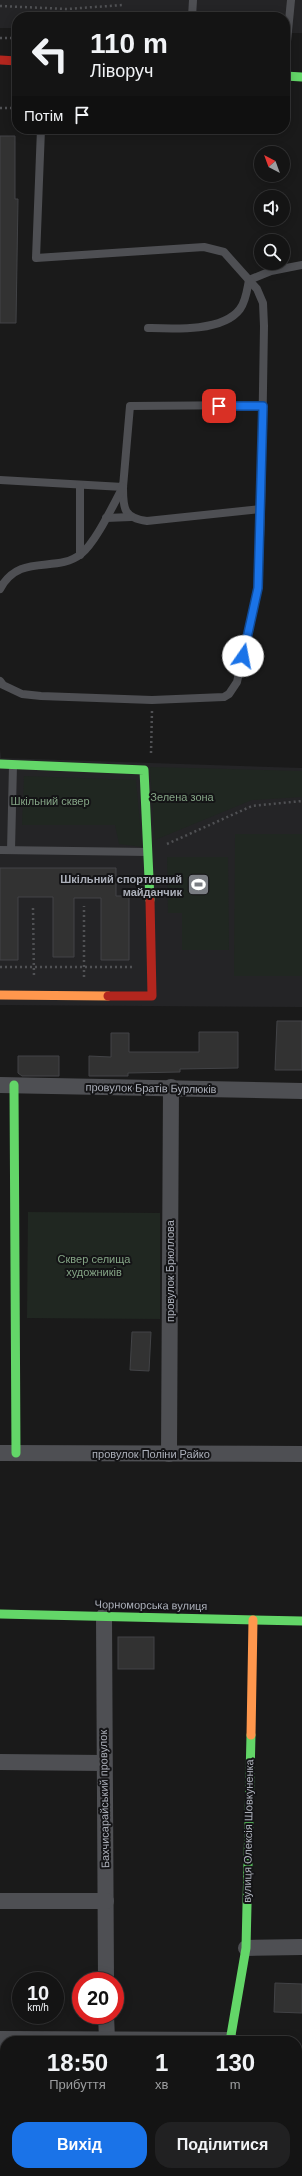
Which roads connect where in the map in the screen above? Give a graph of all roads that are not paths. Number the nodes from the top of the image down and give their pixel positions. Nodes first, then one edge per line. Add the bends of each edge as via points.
1 (192, 0) edge
2 (291, 0) edge
3 (192, 12) edge
4 (290, 12) edge
5 (0, 60) edge
6 (12, 61) edge
7 (290, 76) edge
8 (302, 77) edge
9 (42, 134) edge
10 (302, 265) edge
11 (249, 280) junction
12 (148, 328) dead end
13 (263, 406) junction
14 (0, 480) edge
15 (80, 485) junction
16 (123, 487) junction
17 (261, 509) junction
18 (131, 517) junction
19 (106, 518) junction
20 (80, 555) junction
21 (0, 589) edge
22 (0, 681) edge
23 (0, 764) edge
24 (12, 764) junction
25 (0, 850) edge
26 (11, 850) junction
27 (149, 852) junction
28 (0, 995) edge
29 (7, 1085) edge
30 (171, 1087) junction
31 (302, 1091) edge
32 (0, 1453) edge
33 (16, 1453) junction
34 (169, 1454) junction
35 (302, 1454) edge
36 (0, 1614) edge
37 (104, 1616) junction
38 (253, 1620) junction
39 (302, 1621) edge
40 (0, 1762) edge
41 (104, 1763) junction
42 (0, 1901) edge
43 (106, 1901) junction
44 (302, 1947) edge
45 (246, 1948) junction
46 (106, 1972) edge
47 (106, 2024) edge
48 (107, 2036) edge
49 (232, 2036) edge

1 - 3 lane
2 - 4 lane
5 - 6 street
7 - 8 street
9 - 11 lane via 36,258 204,247 224,252
10 - 11 lane via 271,271
11 - 12 lane via 245,301 239,311 230,318 187,329
11 - 13 lane via 257,289 262,303
13 - 16 lane via 130,406
13 - 17 lane
14 - 15 lane
15 - 16 lane
15 - 20 lane
16 - 18 lane via 123,505
16 - 19 lane
17 - 18 lane via 147,521
17 - 22 lane via 258,588 234,689 224,697 84,699 29,695 9,689
18 - 19 lane
19 - 20 lane
20 - 21 lane via 69,560 26,567 14,572
23 - 24 street
24 - 26 lane
24 - 27 street via 144,770
25 - 26 lane
26 - 27 lane
27 - 28 street via 152,996
29 - 30 street, провулок Братів Бурлюків
29 - 33 street
30 - 31 street, провулок Братів Бурлюків
30 - 34 street, провулок Брюллова
32 - 33 street, провулок Поліни Райко
33 - 34 street, провулок Поліни Райко
34 - 35 street, провулок Поліни Райко
36 - 37 street, Чорноморська вулиця
37 - 38 street, Чорноморська вулиця
37 - 41 street, Бахчисарайський провулок
38 - 39 street, Чорноморська вулиця
38 - 45 street, вулиця Олексія Шовкуненка
40 - 41 street
41 - 43 street, Бахчисарайський провулок
42 - 43 street
43 - 46 street, Бахчисарайський провулок
44 - 45 street
45 - 49 street, вулиця Олексія Шовкуненка
47 - 48 street

